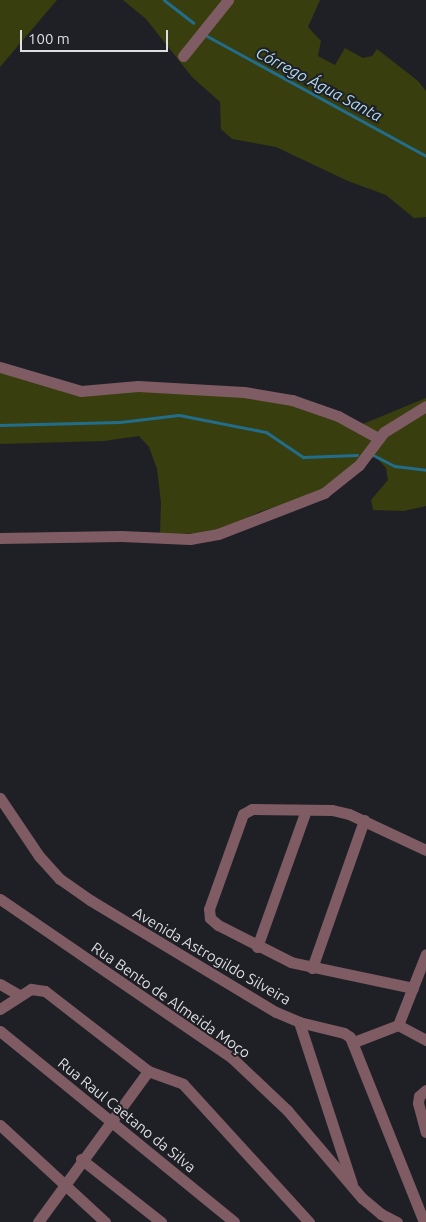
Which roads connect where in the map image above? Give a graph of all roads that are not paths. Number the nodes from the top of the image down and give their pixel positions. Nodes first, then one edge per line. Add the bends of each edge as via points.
1 (228, 0) edge
2 (183, 56) dead end
3 (0, 367) edge
4 (426, 406) edge
5 (378, 438) junction
6 (0, 538) edge
7 (0, 798) edge
8 (306, 810) junction
9 (364, 820) junction
10 (426, 850) edge
11 (0, 899) edge
12 (257, 948) junction
13 (426, 954) edge
14 (312, 968) junction
15 (0, 984) edge
16 (413, 988) junction
17 (18, 995) junction
18 (0, 1009) edge
19 (299, 1022) junction
20 (398, 1024) junction
21 (0, 1031) edge
22 (426, 1040) edge
23 (354, 1042) junction
24 (148, 1071) junction
25 (426, 1090) edge
26 (110, 1122) junction
27 (1, 1128) edge
28 (426, 1132) edge
29 (81, 1159) junction
30 (62, 1185) junction
31 (354, 1190) junction
32 (38, 1222) edge
33 (106, 1222) edge
34 (161, 1222) edge
35 (234, 1222) edge
36 (309, 1222) edge
37 (397, 1222) edge
38 (424, 1222) edge

1 - 2 street
3 - 5 street via 81,391 138,386 244,392 292,400 338,416
4 - 5 street via 402,418
5 - 6 street via 359,466 324,493 209,537
7 - 19 street, Avenida Astrogildo Silveira via 38,856 60,879 243,994
8 - 9 street via 332,810
8 - 12 street
8 - 12 street via 260,808 243,814 238,826 209,909 210,918
9 - 10 street
9 - 14 street
11 - 31 street, Rua Bento de Almeida Moço via 232,1058 287,1110
12 - 14 street
13 - 16 street
14 - 16 street
15 - 17 street
16 - 20 street
17 - 18 street
17 - 24 street via 31,989 45,991
19 - 23 street, Avenida Astrogildo Silveira via 344,1033
19 - 31 street
20 - 22 street
20 - 23 street
21 - 26 street, Rua Raul Caetano da Silva
23 - 38 street
24 - 26 street
24 - 36 street via 183,1084
25 - 28 street via 421,1093 418,1103
26 - 29 street
26 - 35 street, Rua Raul Caetano da Silva
27 - 30 street
29 - 30 street
29 - 34 street
30 - 32 street
30 - 33 street
31 - 37 street, Rua Bento de Almeida Moço via 381,1214

